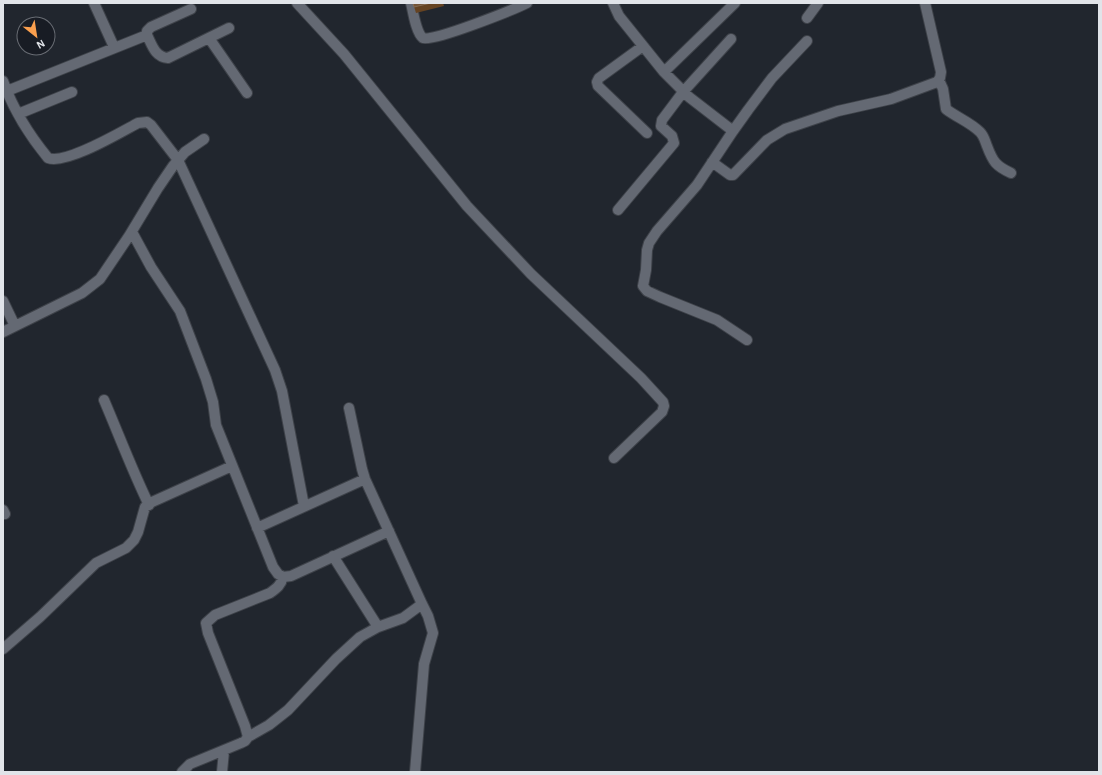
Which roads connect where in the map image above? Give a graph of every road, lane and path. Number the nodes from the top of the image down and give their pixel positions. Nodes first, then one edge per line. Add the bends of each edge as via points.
1 (94, 3) edge
2 (298, 3) edge
3 (411, 3) edge
4 (527, 3) edge
5 (613, 3) edge
6 (735, 3) edge
7 (818, 3) edge
8 (925, 3) edge
9 (191, 9) dead end
10 (807, 18) dead end
11 (229, 28) dead end
12 (147, 35) junction
13 (209, 38) junction
14 (731, 39) dead end
15 (807, 41) dead end
16 (642, 46) junction
17 (114, 47) junction
18 (664, 72) junction
19 (939, 80) junction
20 (3, 81) edge
21 (7, 91) junction
22 (72, 92) dead end
23 (247, 92) dead end
24 (684, 92) junction
25 (18, 114) junction
26 (733, 131) junction
27 (647, 133) dead end
28 (204, 139) dead end
29 (178, 160) junction
30 (712, 162) junction
31 (1011, 173) dead end
32 (618, 210) dead end
33 (132, 232) junction
34 (3, 301) edge
35 (15, 326) junction
36 (3, 332) edge
37 (747, 340) dead end
38 (104, 400) dead end
39 (349, 408) dead end
40 (614, 458) dead end
41 (232, 466) junction
42 (365, 479) junction
43 (149, 505) junction
44 (304, 506) junction
45 (256, 528) junction
46 (389, 531) junction
47 (334, 556) junction
48 (283, 577) junction
49 (422, 604) junction
50 (378, 627) junction
51 (3, 649) edge
52 (248, 737) junction
53 (224, 751) junction
54 (182, 772) edge
55 (222, 772) edge
56 (414, 772) edge

1 - 17 street
2 - 40 street via 344,54 468,206 531,274 663,402 662,412
3 - 4 street via 418,29 421,36 426,39
5 - 16 street via 619,16
6 - 18 street
7 - 10 street
8 - 19 street via 941,72
9 - 12 street via 151,27
11 - 13 street
12 - 13 street via 156,53 162,58 168,58
12 - 17 street
13 - 23 street
14 - 24 street
15 - 26 street via 772,78
16 - 18 street
16 - 27 street via 597,82 598,86
17 - 21 street
18 - 24 street
19 - 30 street via 891,99 838,111 785,129 767,140 733,175
19 - 31 street via 946,109 980,132 992,160 1000,168
20 - 21 street
21 - 25 street
22 - 25 street
24 - 26 street
24 - 32 street via 662,120 661,126 672,136 674,143
25 - 29 street via 48,158 53,159 86,149 143,122 151,124
26 - 30 street
28 - 29 street
29 - 33 street
29 - 44 street via 275,370 282,391
30 - 37 street via 693,190 649,243 643,286 647,291 660,297 717,320
33 - 35 street via 106,272 91,287
33 - 41 street via 180,311 206,378 216,425
34 - 35 street
35 - 36 street
38 - 43 street via 133,473
39 - 42 street
41 - 43 street
41 - 45 street
42 - 44 street
42 - 46 street
43 - 51 street via 145,507 134,540 126,548 96,563
44 - 45 street
45 - 48 street via 273,567
46 - 47 street
46 - 49 street
47 - 48 street
47 - 50 street
48 - 52 street via 282,583 270,593 215,615 206,623
49 - 50 street via 403,618
49 - 56 street via 433,633 424,664
50 - 52 street via 352,644 284,713
52 - 53 street
53 - 54 street via 190,764
53 - 55 street

